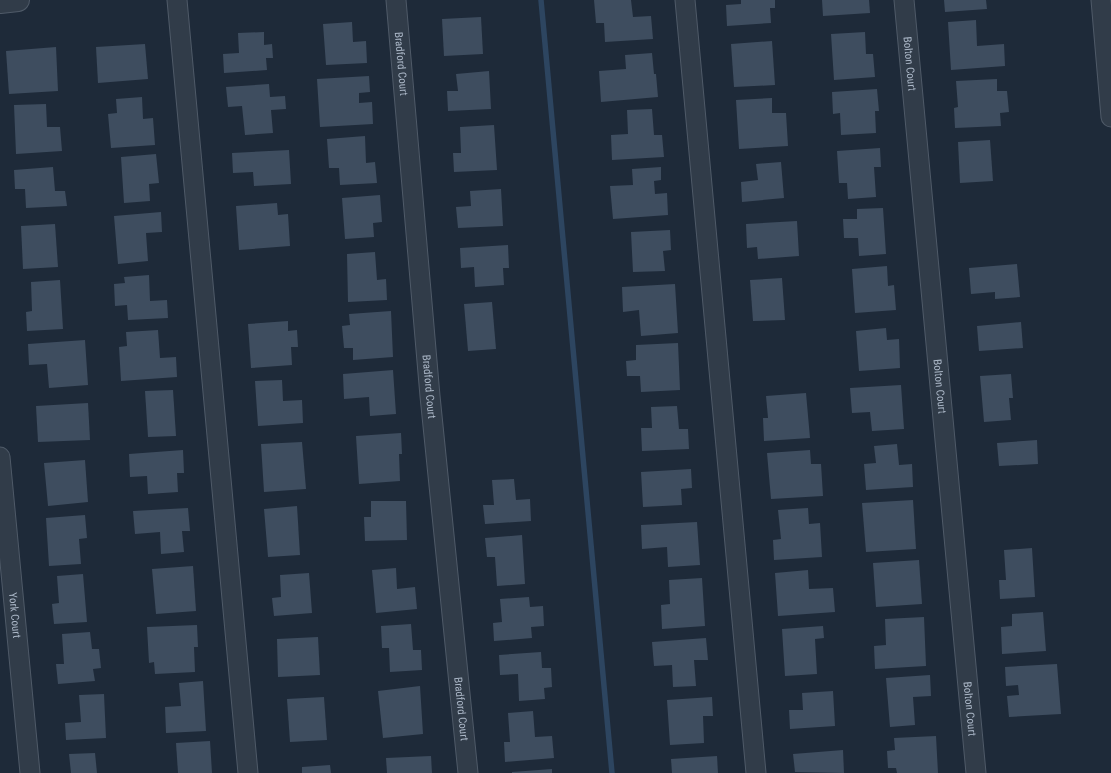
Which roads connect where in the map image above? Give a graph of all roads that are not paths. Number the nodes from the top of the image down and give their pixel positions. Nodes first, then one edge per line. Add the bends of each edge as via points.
1 (18, 0) edge
2 (177, 0) edge
3 (396, 0) edge
4 (684, 0) edge
5 (904, 0) edge
6 (1100, 0) edge
7 (0, 2) edge
8 (1111, 116) edge
9 (0, 457) edge
10 (30, 773) edge
11 (248, 773) edge
12 (468, 773) edge
13 (756, 773) edge
14 (976, 773) edge

1 - 7 street
2 - 11 street
3 - 12 street, Bradford Court via 430,396
4 - 13 street
5 - 14 street, Bolton Court
6 - 8 street
9 - 10 street, York Court

